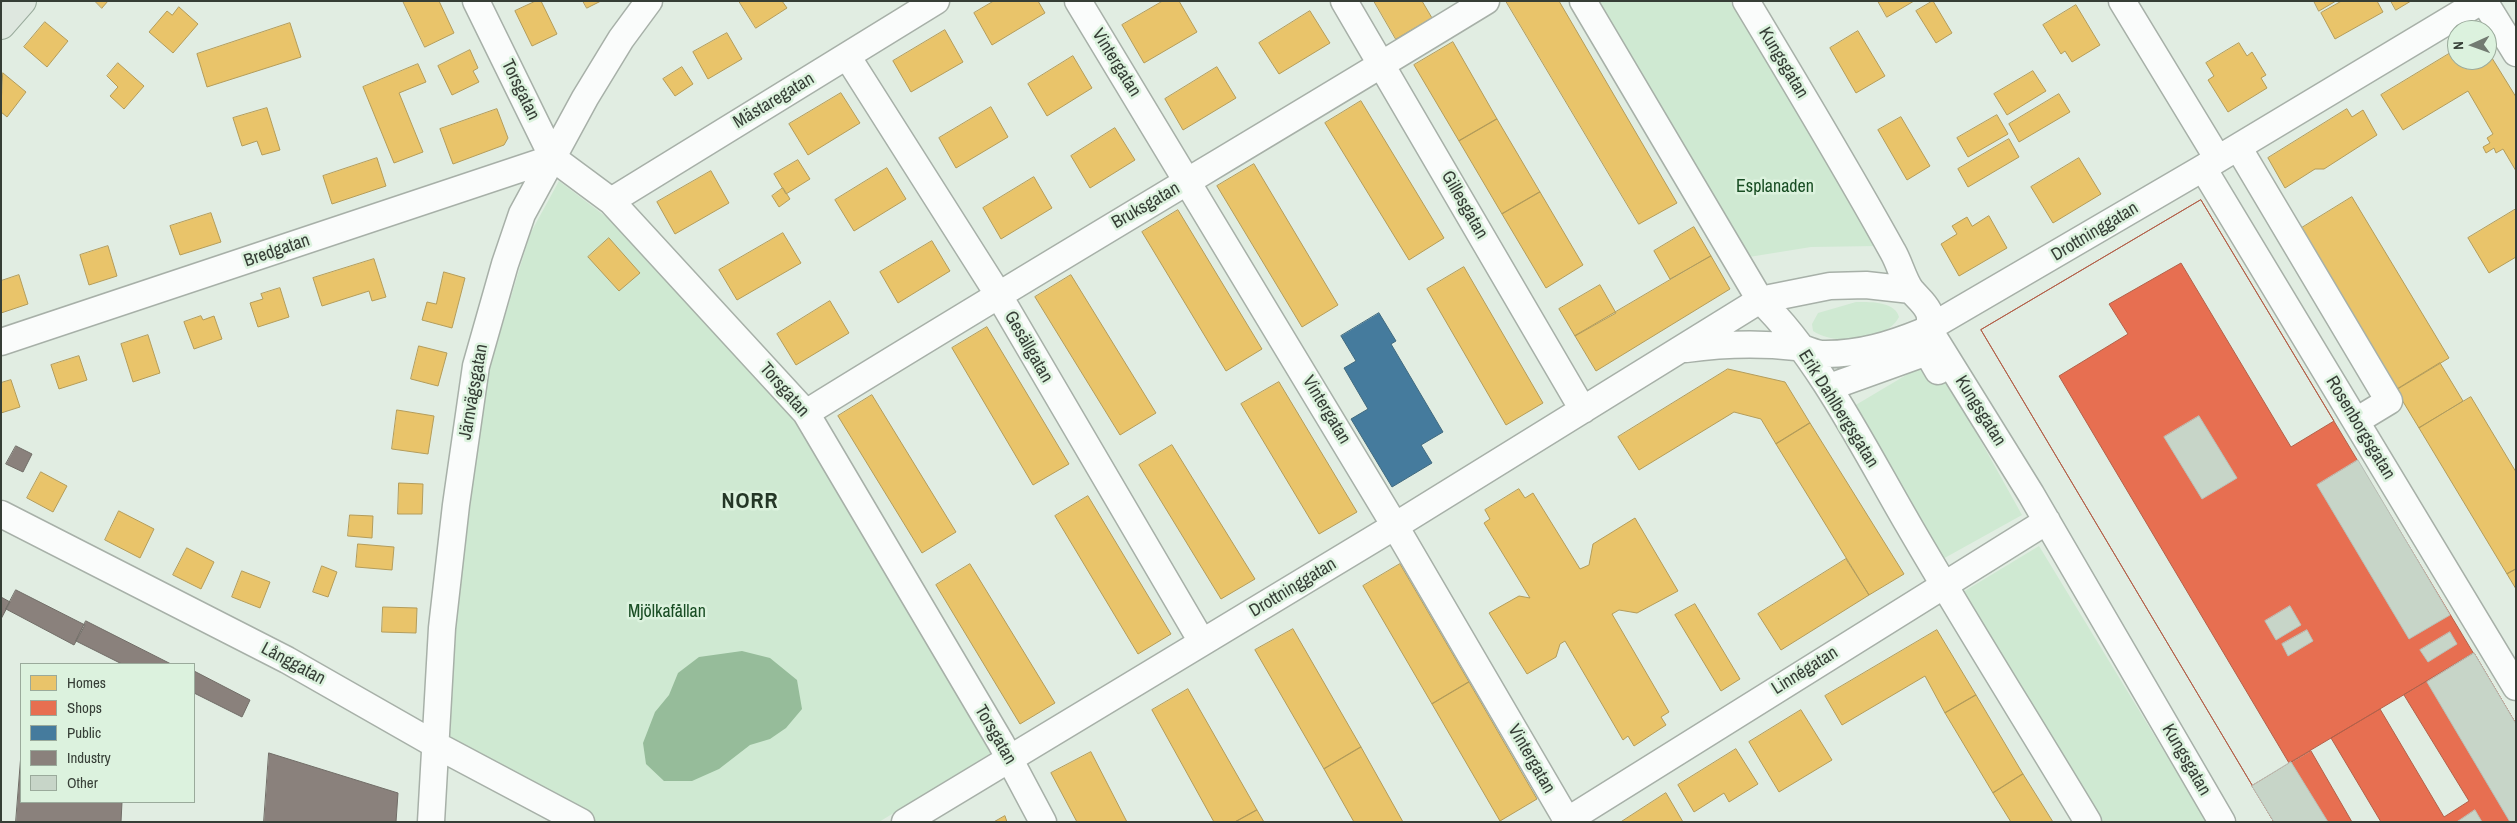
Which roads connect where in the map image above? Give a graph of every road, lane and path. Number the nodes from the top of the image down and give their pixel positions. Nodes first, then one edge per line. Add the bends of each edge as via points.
1 (22, 1) edge
2 (476, 1) edge
3 (649, 1) edge
4 (936, 1) edge
5 (1078, 1) edge
6 (1344, 1) edge
7 (1486, 1) edge
8 (1583, 1) edge
9 (1746, 1) edge
10 (2122, 1) edge
11 (2482, 1) edge
12 (1, 25) edge
13 (2516, 53) edge
14 (847, 56) junction
15 (1382, 65) junction
16 (553, 158) junction
17 (2220, 158) junction
18 (1188, 181) junction
19 (611, 201) junction
20 (998, 294) junction
21 (1796, 294) junction
22 (1915, 294) junction
23 (1760, 300) junction
24 (1959, 312) junction
25 (1784, 323) junction
26 (2343, 324) junction
27 (1928, 328) junction
28 (1, 342) edge
29 (2310, 344) junction
30 (1799, 347) junction
31 (1678, 351) junction
32 (1938, 371) dead end
33 (1838, 384) dead end
34 (1583, 410) junction
35 (806, 412) junction
36 (2356, 421) junction
37 (1, 514) edge
38 (2047, 521) junction
39 (1396, 526) junction
40 (1943, 584) junction
41 (1202, 642) junction
42 (2516, 687) edge
43 (436, 745) junction
44 (1010, 759) junction
45 (1566, 821) edge
46 (431, 822) edge
47 (581, 822) edge
48 (905, 822) edge
49 (1043, 822) edge
50 (2088, 822) edge
51 (2222, 822) edge

1 - 12 main road
2 - 16 street, Torsgatan
3 - 16 street, Järnvägsgatan via 621,39
4 - 14 street, Mästaregatan
5 - 18 street, Vintergatan
6 - 15 street, Gillesgatan
7 - 15 street, Bruksgatan
8 - 23 street, Erik Dahlbergsgatan
9 - 22 street, Kungsgatan via 1863,198
10 - 17 street, Rosenborgsgatan
11 - 13 street
11 - 17 street, Drottninggatan
14 - 19 street, Mästaregatan
14 - 20 street, Gesällgatan
15 - 18 street, Bruksgatan
15 - 34 street, Gillesgatan
16 - 19 street, Torsgatan
16 - 28 street, Bredgatan
16 - 43 street, Järnvägsgatan via 522,214 476,366 442,628
17 - 24 street, Drottninggatan
17 - 26 street
17 - 29 street, Rosenborgsgatan
18 - 20 street, Bruksgatan
18 - 39 street, Vintergatan
19 - 35 street, Torsgatan
20 - 35 street, Bruksgatan
20 - 41 street, Gesällgatan
21 - 22 street, Drottninggatan via 1816,288 1866,284
21 - 23 street, Drottninggatan
21 - 25 street via 1789,303
22 - 24 street, Drottninggatan
22 - 27 street, Kungsgatan via 1930,316
23 - 25 street, Erik Dahlbergsgatan
23 - 31 street, Drottninggatan
24 - 27 street, Drottninggatan
25 - 30 street, Erik Dahlbergsgatan
26 - 29 street
26 - 36 street via 2389,401
27 - 30 street, Drottninggatan via 1887,346 1857,352 1823,354
27 - 38 street, Kungsgatan
29 - 36 street, Rosenborgsgatan
30 - 31 street, Drottninggatan via 1736,345
30 - 40 street, Erik Dahlbergsgatan via 1843,413
31 - 34 street, Drottninggatan
32 - 33 street via 1927,352
34 - 39 street, Drottninggatan
35 - 44 street, Torsgatan
36 - 42 street, Rosenborgsgatan
37 - 43 street, Långgatan via 287,660
38 - 40 street, Linnégatan
38 - 51 street, Kungsgatan
39 - 41 street, Drottninggatan
39 - 45 street, Vintergatan
40 - 45 street, Linnégatan
40 - 50 street, Erik Dahlbergsgatan
41 - 44 street, Drottninggatan
43 - 46 street, Järnvägsgatan
43 - 47 street, Långgatan
44 - 48 street, Drottninggatan
44 - 49 street, Torsgatan

